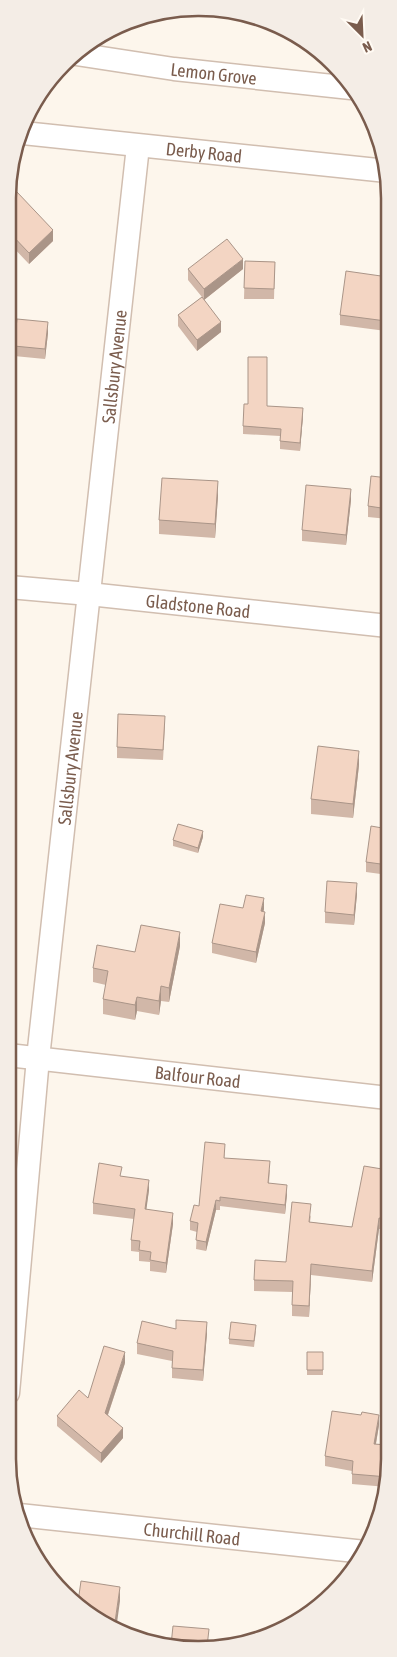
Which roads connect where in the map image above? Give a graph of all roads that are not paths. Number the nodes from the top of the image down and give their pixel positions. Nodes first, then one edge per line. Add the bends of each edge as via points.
1 (86, 56) edge
2 (342, 87) edge
3 (28, 134) edge
4 (138, 146) junction
5 (378, 170) edge
6 (16, 588) edge
7 (89, 594) junction
8 (381, 625) edge
9 (16, 1056) edge
10 (38, 1058) junction
11 (381, 1097) edge
12 (16, 1304) edge
13 (26, 1516) edge
14 (355, 1551) edge

1 - 2 street, Lemon Grove via 174,69
3 - 4 street, Derby Road
4 - 5 street, Derby Road
4 - 7 street, Sallsbury Avenue
6 - 7 street, Gladstone Road
7 - 8 street, Gladstone Road
7 - 10 street, Sallsbury Avenue
9 - 10 street, Balfour Road
10 - 11 street, Balfour Road
10 - 12 street, Sallsbury Avenue
13 - 14 street, Churchill Road

